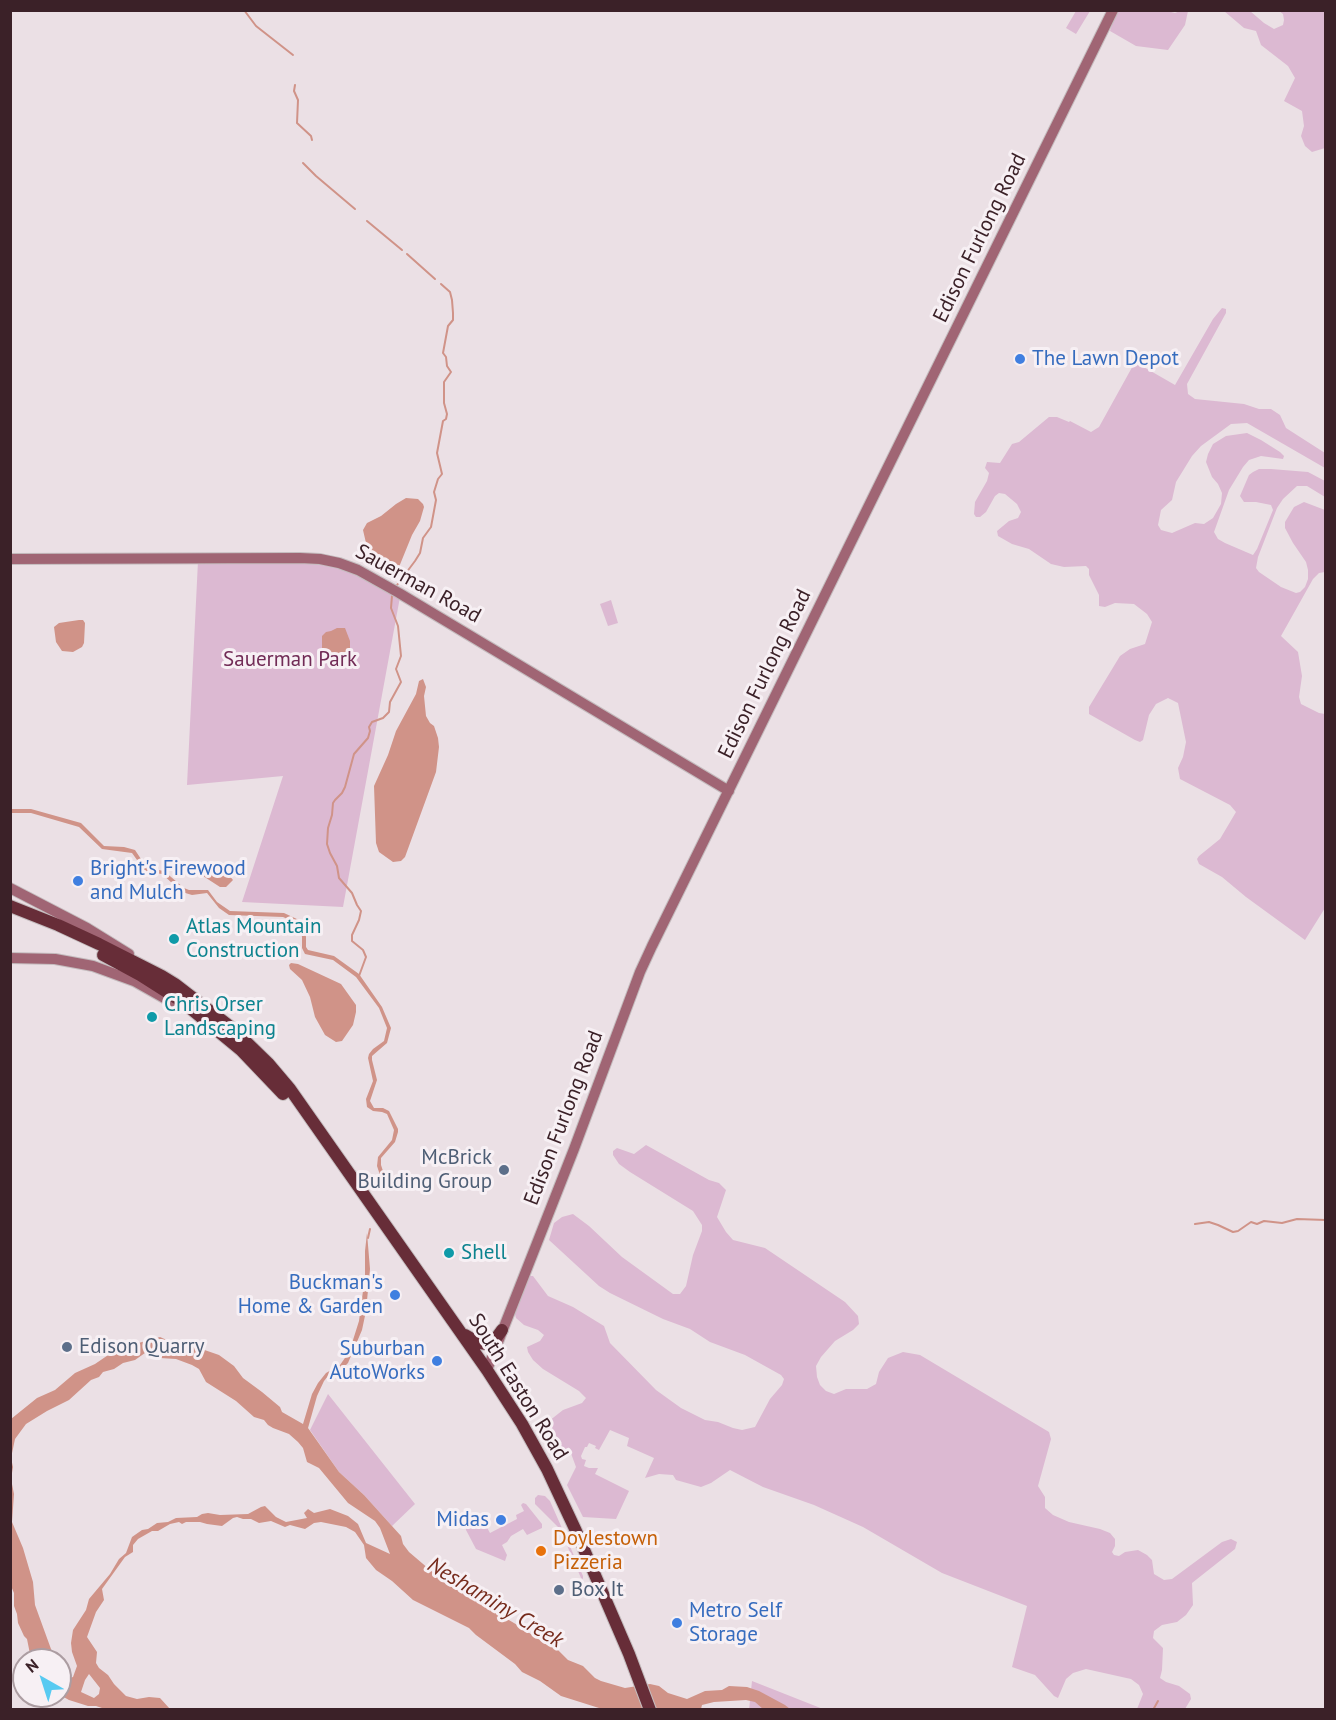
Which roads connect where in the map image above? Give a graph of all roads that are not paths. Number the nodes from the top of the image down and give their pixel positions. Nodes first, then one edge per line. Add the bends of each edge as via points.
1 (1113, 10) edge
2 (10, 559) edge
3 (729, 791) junction
4 (10, 888) edge
5 (10, 906) edge
6 (10, 914) edge
7 (10, 958) edge
8 (162, 976) junction
9 (209, 1025) junction
10 (326, 1142) junction
11 (459, 1330) junction
12 (502, 1330) junction
13 (487, 1370) junction
14 (650, 1710) edge

1 - 3 main road, Edison Furlong Road
2 - 3 main road, Sauerman Road via 300,558 339,563 399,593
3 - 12 main road, Edison Furlong Road via 640,972
4 - 8 main road, South Easton Road via 87,928
5 - 8 highway
6 - 9 highway via 112,960 158,986
7 - 9 main road, South Easton Road via 67,961 104,969 148,988
8 - 10 highway, South Easton Road via 217,1015 261,1056 290,1089
9 - 10 highway, South Easton Road via 242,1050
10 - 11 highway, South Easton Road
11 - 12 highway via 482,1344 494,1341
11 - 13 highway, South Easton Road
12 - 13 main road, Edison Furlong Road
13 - 14 highway, South Easton Road via 547,1469

